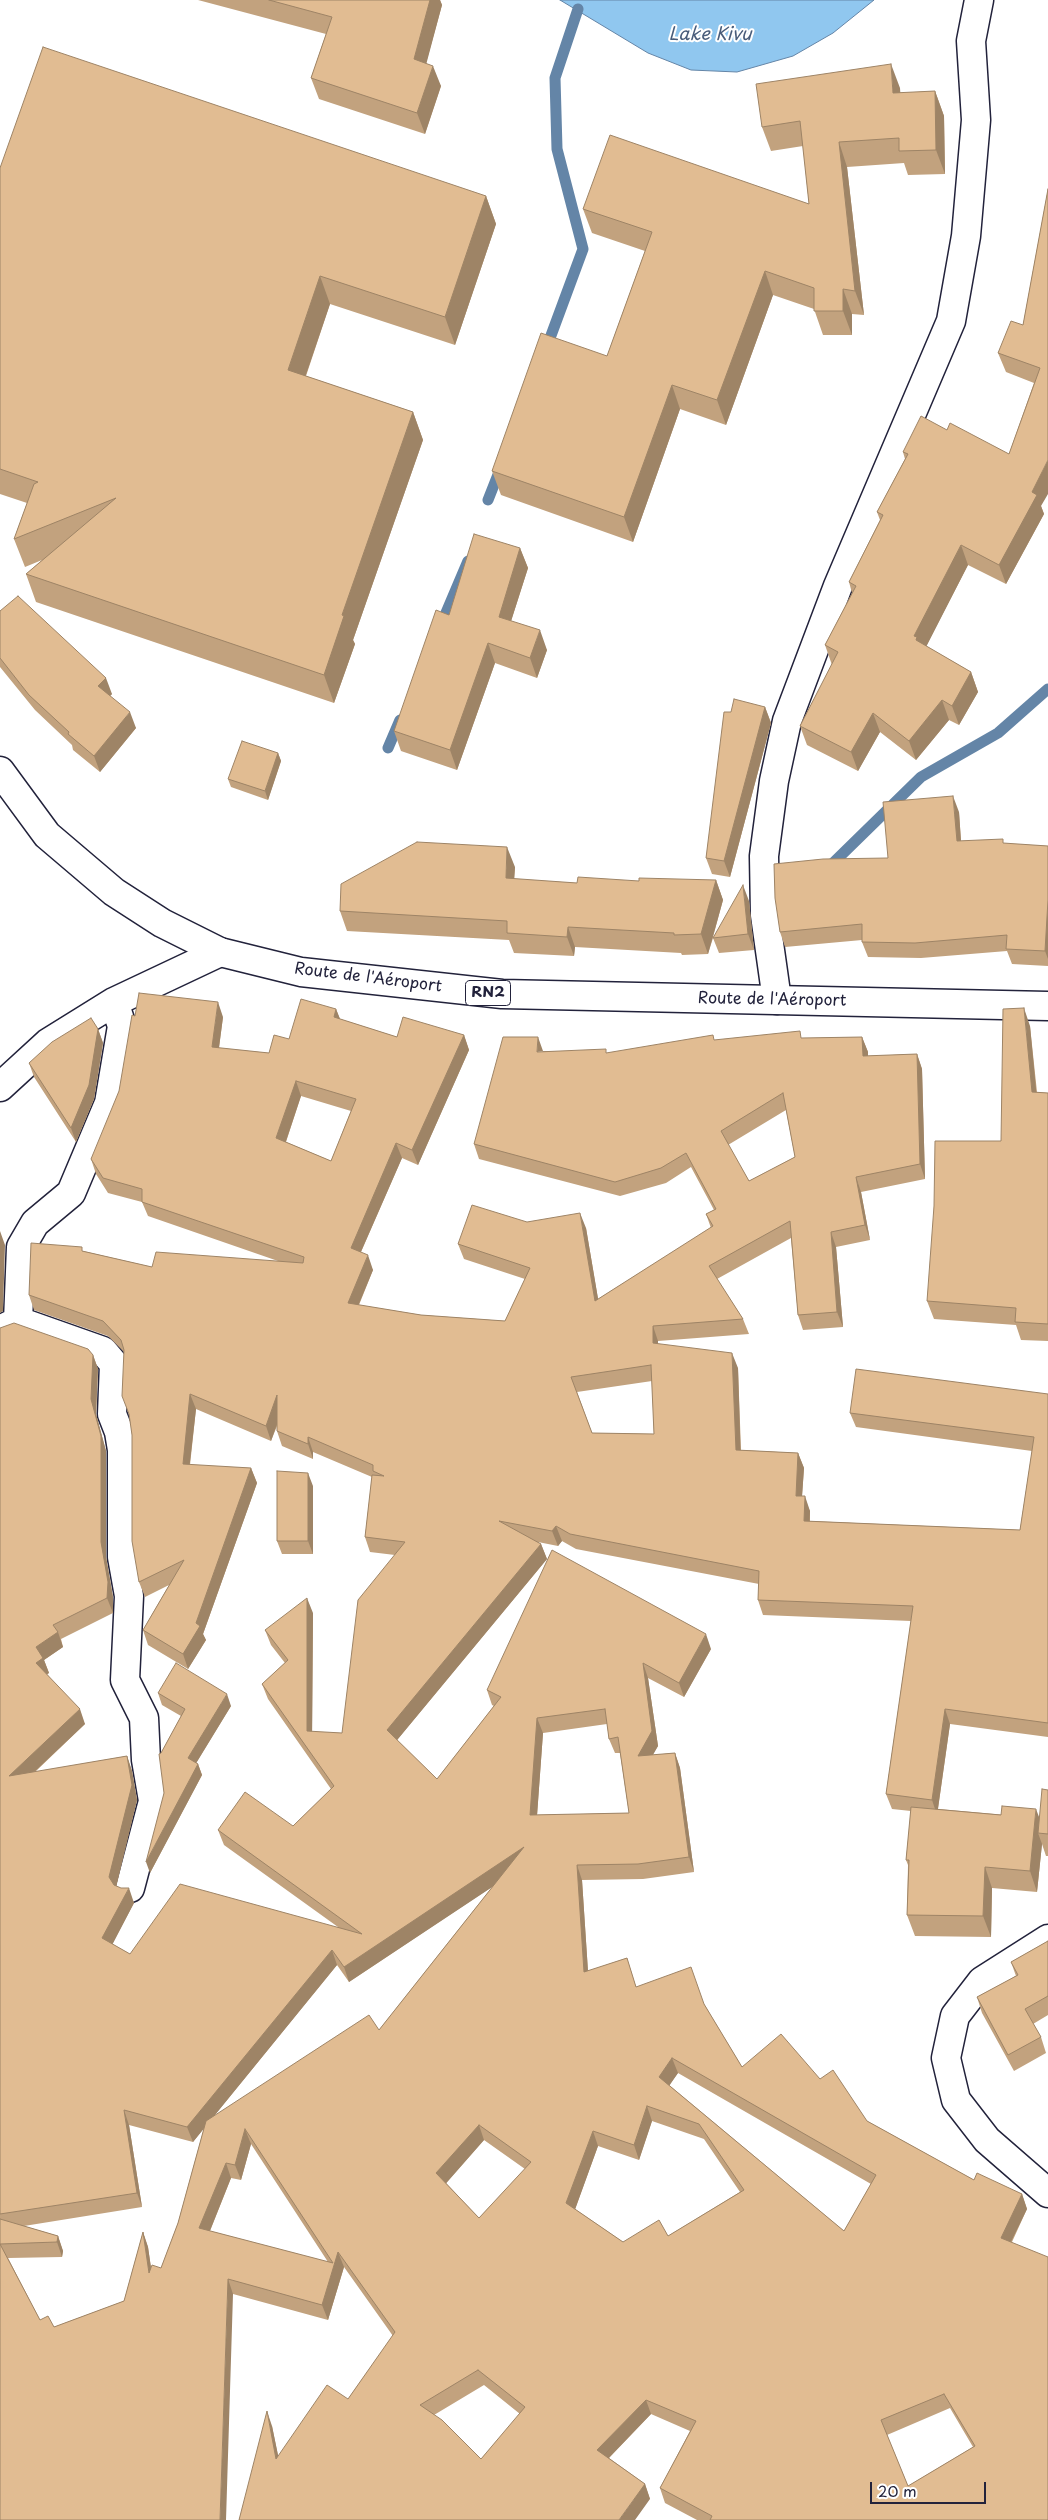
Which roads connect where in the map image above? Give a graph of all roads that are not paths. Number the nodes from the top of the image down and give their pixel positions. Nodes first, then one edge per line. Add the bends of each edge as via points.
1 (979, 0) edge
2 (0, 771) edge
3 (220, 952) junction
4 (777, 1000) junction
5 (114, 1002) junction
6 (1048, 1006) edge
7 (0, 1087) edge
8 (9, 1326) edge
9 (130, 1888) edge
10 (1048, 1939) edge
11 (1048, 2193) edge

1 - 4 main road via 971,41 976,120 967,227 951,321 838,586 787,721 774,781 764,856 765,915
2 - 3 main road, Route de l'Aéroport / RN2 via 47,835 114,892 162,923
3 - 4 main road, Route de l'Aéroport / RN2 via 301,972 502,994
3 - 5 main road
4 - 6 main road, Route de l'Aéroport / RN2
5 - 7 main road via 48,1043
5 - 8 main road via 122,1026 109,1103 71,1193 35,1223 21,1247
8 - 9 main road via 103,1351 114,1364 112,1414 120,1432 122,1450 122,1557 129,1596 125,1680 144,1718 153,1802
10 - 11 main road via 982,1981 955,2016 946,2058 956,2100 987,2140

